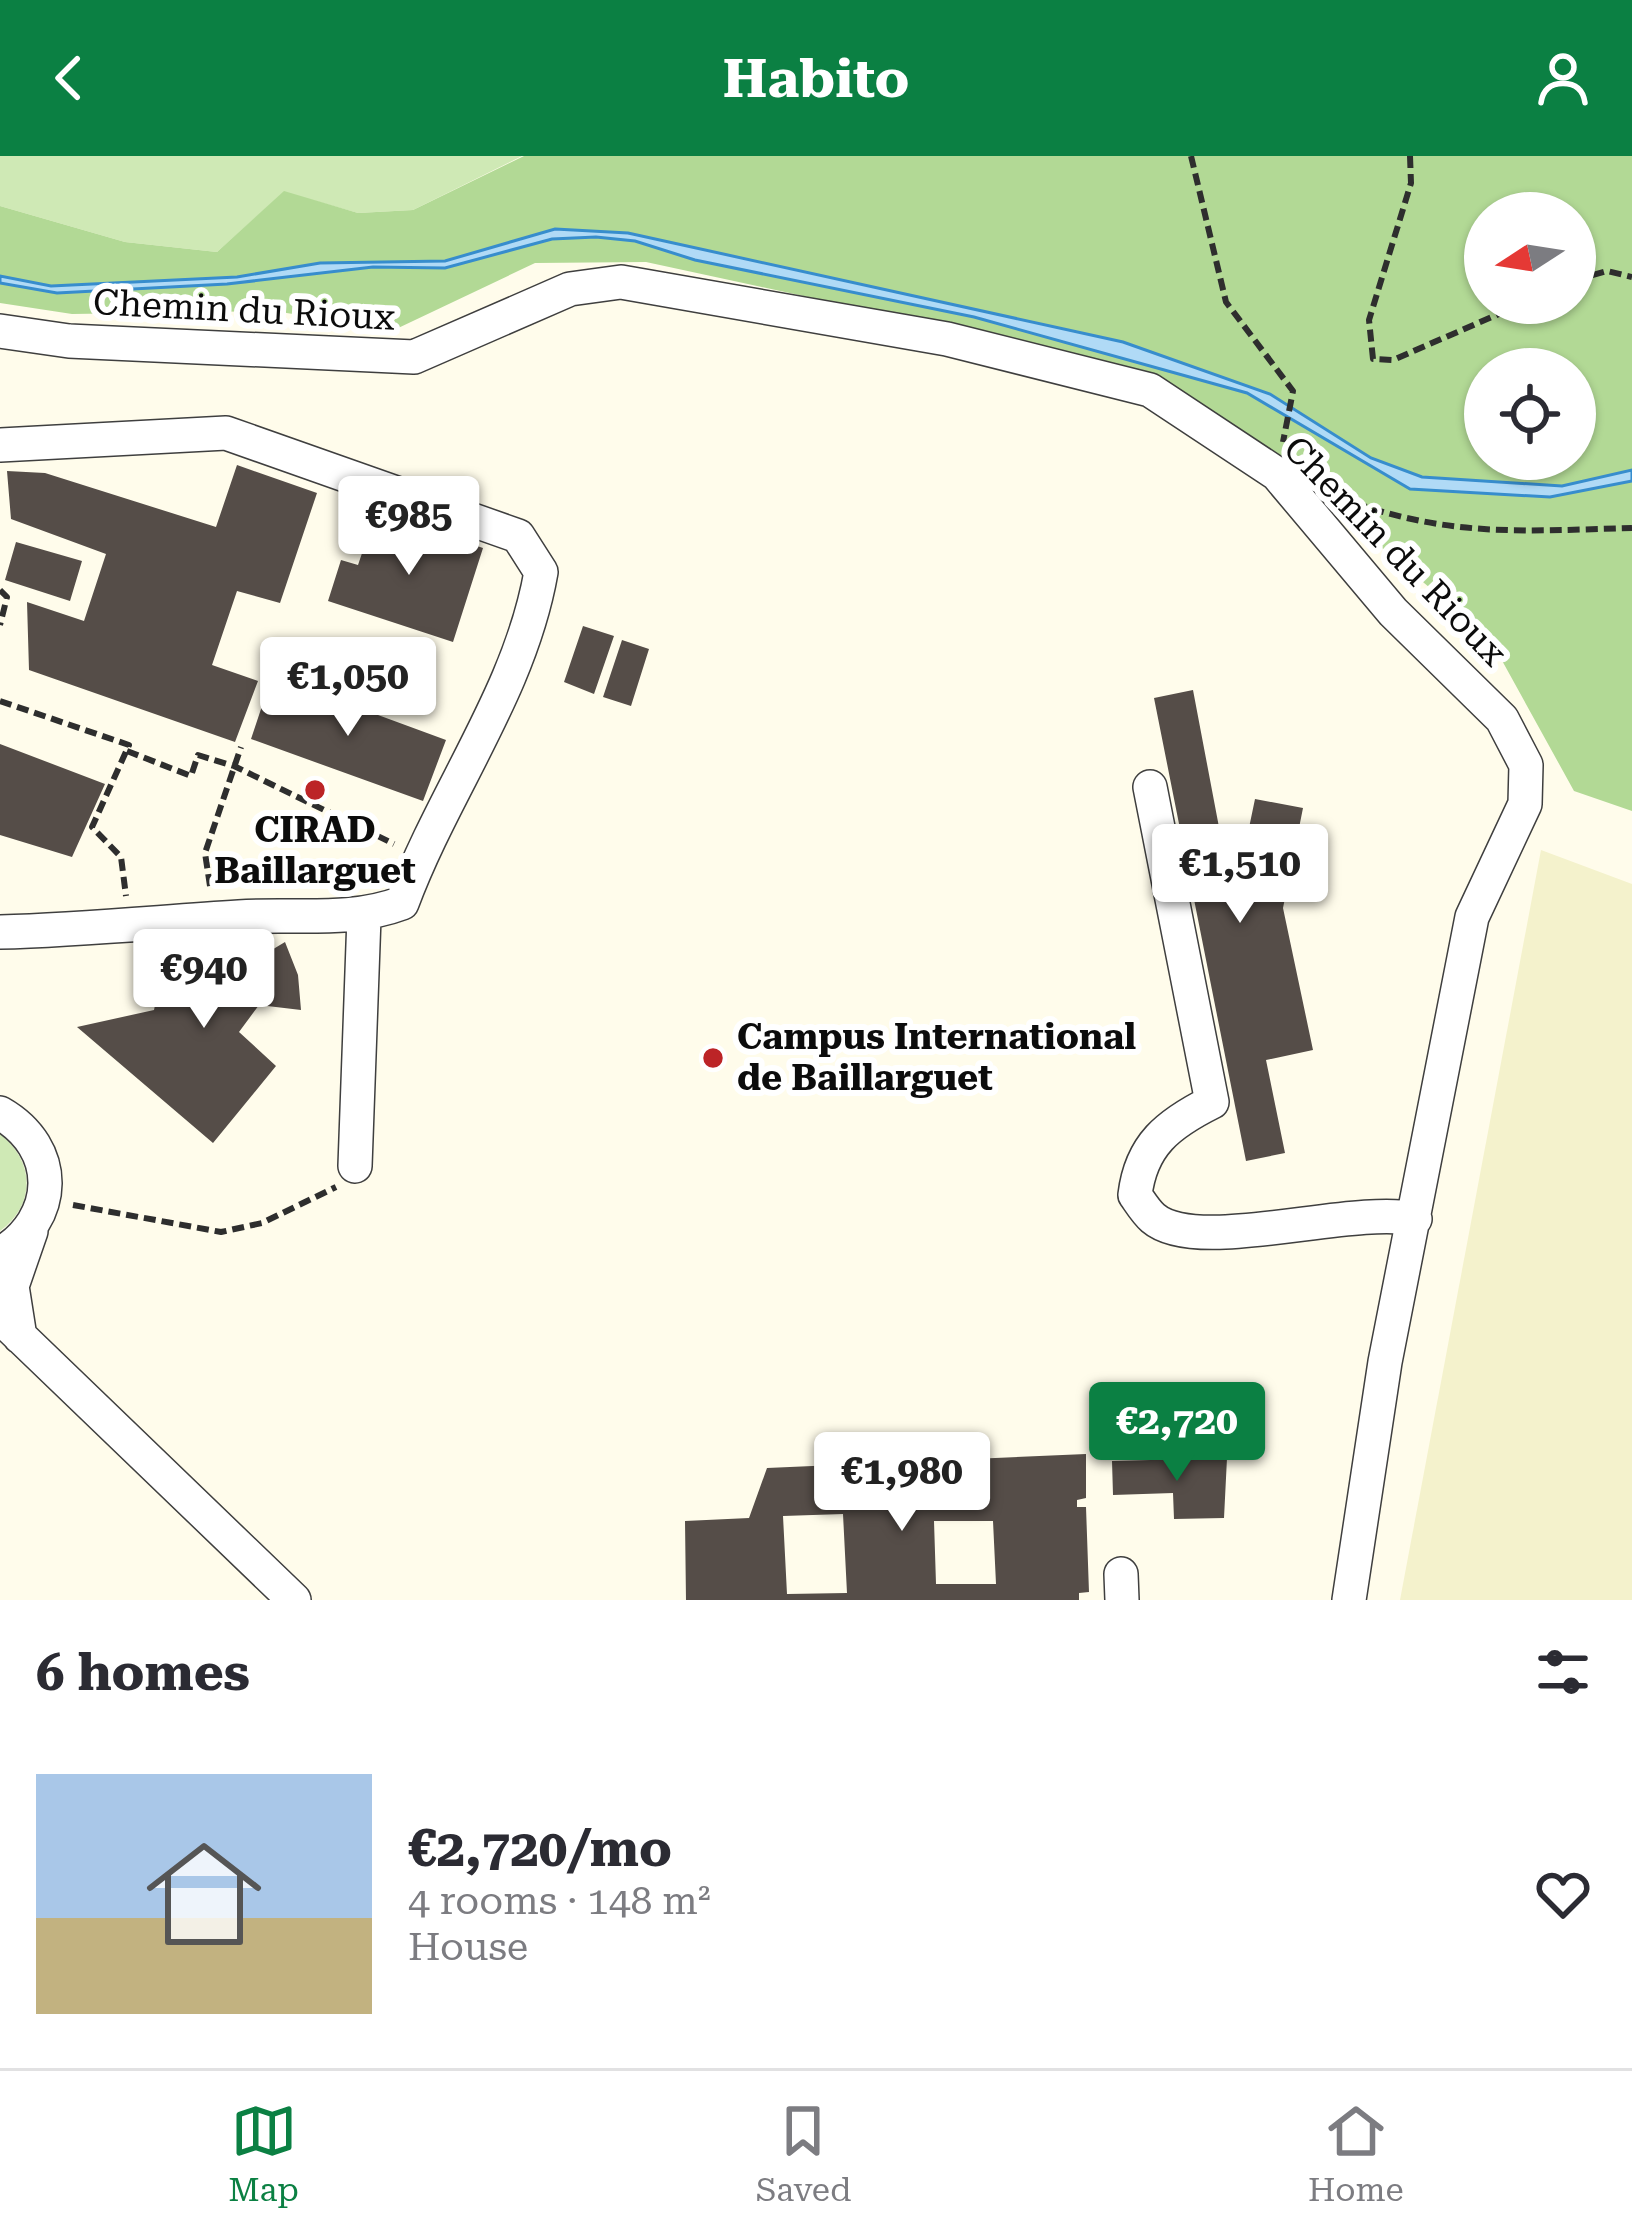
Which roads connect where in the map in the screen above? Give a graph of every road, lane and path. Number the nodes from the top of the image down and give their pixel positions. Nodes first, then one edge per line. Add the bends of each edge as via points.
1 (1191, 156) edge
2 (1410, 156) edge
3 (1596, 274) edge
4 (1632, 278) edge
5 (1476, 324) edge
6 (0, 331) edge
7 (0, 445) edge
8 (1277, 474) junction
9 (1334, 495) dead end
10 (1632, 528) edge
11 (0, 590) edge
12 (0, 625) edge
13 (0, 700) edge
14 (241, 747) dead end
15 (127, 751) junction
16 (234, 766) junction
17 (1150, 787) dead end
18 (419, 856) junction
19 (364, 917) junction
20 (215, 920) junction
21 (131, 929) junction
22 (0, 932) edge
23 (0, 1114) edge
24 (355, 1166) joint
25 (39, 1214) junction
26 (1415, 1219) junction
27 (0, 1254) edge
28 (10, 1327) edge
29 (294, 1600) edge
30 (1349, 1600) edge

1 - 8 path via 1226,302 1293,391
2 - 5 path via 1412,183 1369,320 1373,359 1393,360
3 - 4 path
6 - 8 street, Chemin du Rioux via 414,357 570,289 621,282 1075,367 1150,390
7 - 18 street via 226,433 518,536 541,572 535,605 511,678
8 - 26 street, Chemin du Rioux via 1393,611 1502,719 1526,765 1525,804 1472,917
9 - 10 path via 1474,532
11 - 12 path via 7,597
13 - 15 path via 74,722
14 - 16 path
15 - 16 path via 191,776 198,755
15 - 21 path via 92,827 121,857
16 - 18 path
16 - 20 path via 205,853
17 - 26 street via 1212,1102 1159,1134 1139,1165 1135,1196 1155,1221 1198,1232
18 - 19 street via 402,903
19 - 20 street
19 - 24 street
20 - 21 street
21 - 22 street
23 - 25 street via 43,1157
24 - 25 path via 325,1194 221,1232
25 - 27 street
25 - 28 street via 12,1286
26 - 30 street, Chemin du Rioux
28 - 29 street

